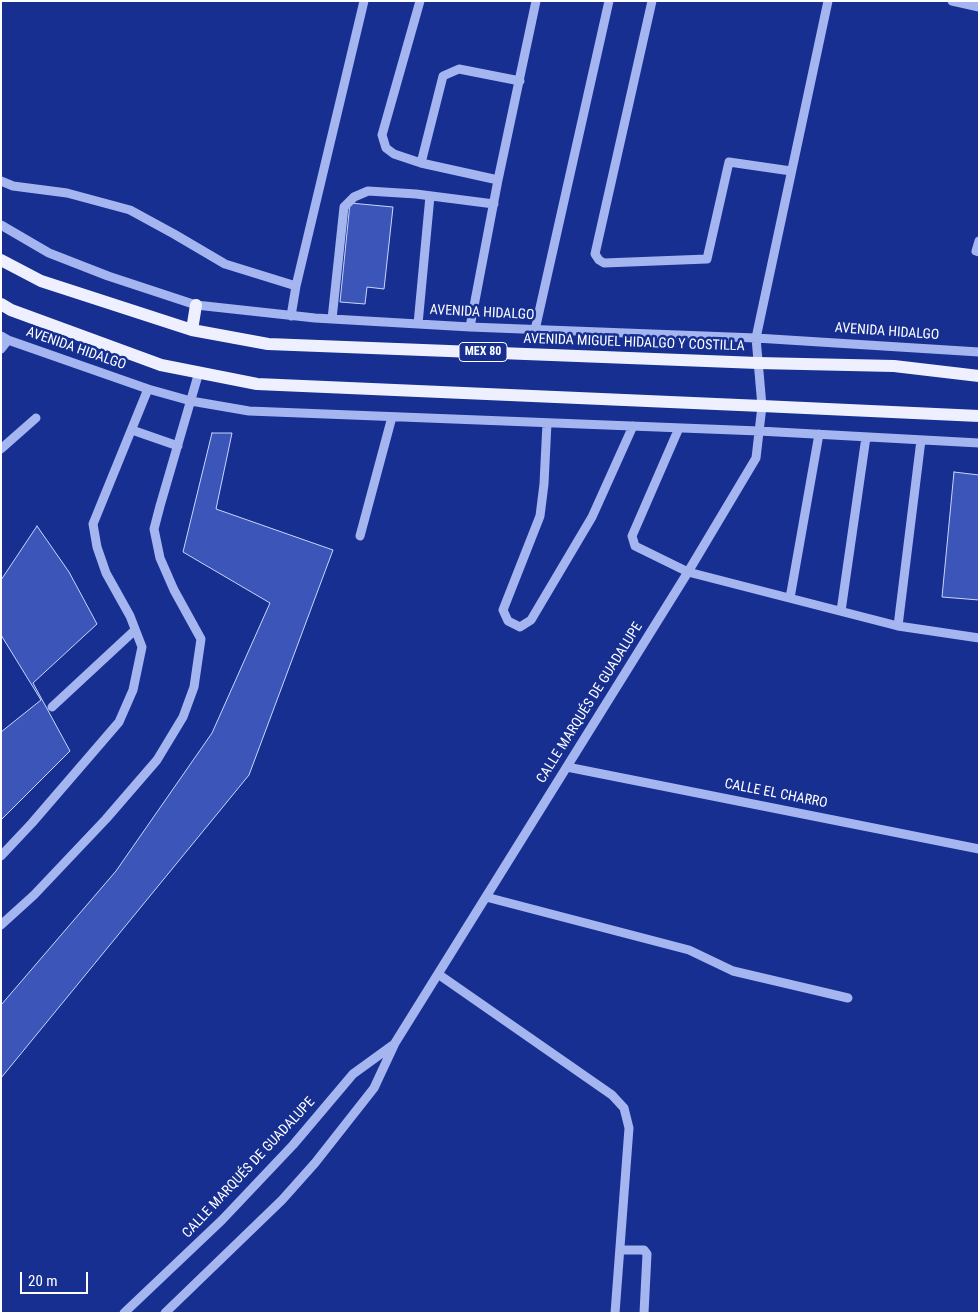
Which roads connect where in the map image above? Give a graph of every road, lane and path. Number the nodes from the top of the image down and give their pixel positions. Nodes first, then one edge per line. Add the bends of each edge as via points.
1 (364, 1) edge
2 (420, 1) edge
3 (536, 1) edge
4 (609, 1) edge
5 (652, 1) edge
6 (828, 1) edge
7 (952, 1) edge
8 (979, 7) edge
9 (520, 81) junction
10 (422, 164) junction
11 (791, 172) junction
12 (1, 180) edge
13 (498, 180) junction
14 (430, 196) junction
15 (494, 204) junction
16 (1, 225) edge
17 (979, 241) edge
18 (979, 252) edge
19 (1, 260) edge
20 (296, 286) junction
21 (1, 304) edge
22 (196, 305) junction
23 (291, 316) junction
24 (332, 319) junction
25 (418, 324) junction
26 (470, 327) junction
27 (192, 330) junction
28 (536, 330) junction
29 (5, 338) edge
30 (756, 338) junction
31 (1, 349) edge
32 (979, 352) edge
33 (758, 363) junction
34 (199, 372) junction
35 (979, 376) edge
36 (148, 389) junction
37 (191, 401) junction
38 (762, 406) junction
39 (979, 416) edge
40 (392, 417) junction
41 (36, 418) dead end
42 (547, 423) junction
43 (633, 426) junction
44 (680, 428) junction
45 (132, 430) junction
46 (759, 431) junction
47 (818, 434) junction
48 (866, 437) junction
49 (920, 440) junction
50 (979, 443) edge
51 (178, 446) junction
52 (1, 449) edge
53 (360, 536) dead end
54 (688, 572) junction
55 (790, 598) junction
56 (841, 611) junction
57 (898, 626) junction
58 (136, 630) junction
59 (979, 638) edge
60 (52, 707) dead end
61 (567, 767) junction
62 (979, 849) edge
63 (1, 856) edge
64 (486, 898) junction
65 (1, 925) edge
66 (438, 974) junction
67 (848, 998) dead end
68 (395, 1043) junction
69 (620, 1250) junction
70 (124, 1313) edge
71 (165, 1313) edge
72 (615, 1313) edge
73 (644, 1313) edge

1 - 20 street
2 - 10 street via 382,135 386,148 394,154
3 - 9 street
4 - 28 street
5 - 11 street via 595,254 599,260 604,263 707,259 729,162
6 - 11 street, CALLE MARQUÉS DE GUADALUPE
7 - 8 street
9 - 10 street via 459,69 442,76
9 - 13 street
10 - 13 street
11 - 30 street, CALLE MARQUÉS DE GUADALUPE
12 - 20 street via 13,186 67,193 130,210 225,264
13 - 15 street
14 - 15 street
14 - 24 street via 368,191 354,197 344,207
14 - 25 street
15 - 26 street
16 - 22 street, AVENIDA HIDALGO via 49,253
17 - 18 street via 976,251
19 - 27 main road, AVENIDA MIGUEL HIDALGO Y COSTILLA / MEX 80 via 41,282
20 - 23 street
21 - 34 main road via 161,364
22 - 23 street, AVENIDA HIDALGO
22 - 27 main road
23 - 24 street, AVENIDA HIDALGO
24 - 25 street, AVENIDA HIDALGO
25 - 26 street, AVENIDA HIDALGO
26 - 28 street, AVENIDA HIDALGO
27 - 33 main road, AVENIDA MIGUEL HIDALGO Y COSTILLA / MEX 80 via 268,344
28 - 30 street, AVENIDA HIDALGO
29 - 31 street
29 - 36 street, AVENIDA HIDALGO
30 - 32 street, AVENIDA HIDALGO
30 - 33 street, CALLE MARQUÉS DE GUADALUPE
33 - 35 main road, AVENIDA MIGUEL HIDALGO Y COSTILLA / MEX 80 via 894,366
33 - 38 street, CALLE MARQUÉS DE GUADALUPE
34 - 37 street
34 - 38 main road via 257,384
36 - 37 street, AVENIDA HIDALGO
36 - 45 street
37 - 40 street, AVENIDA HIDALGO via 249,411
37 - 51 street
38 - 39 main road
38 - 46 street, CALLE MARQUÉS DE GUADALUPE
40 - 42 street, AVENIDA HIDALGO
40 - 53 street
41 - 52 street
42 - 43 street, AVENIDA HIDALGO
42 - 43 street via 540,516 503,610 508,621 520,627 531,620 592,517
43 - 44 street, AVENIDA HIDALGO
44 - 46 street, AVENIDA HIDALGO
44 - 54 street via 632,536 635,546
45 - 51 street
45 - 58 street via 93,524 106,573
46 - 47 street, AVENIDA HIDALGO
46 - 54 street, CALLE MARQUÉS DE GUADALUPE via 756,458
47 - 48 street, AVENIDA HIDALGO
47 - 55 street
48 - 49 street, AVENIDA HIDALGO
48 - 56 street
49 - 50 street, AVENIDA HIDALGO
49 - 57 street
51 - 65 street via 154,530 160,558 201,639 194,686 183,717 157,760 119,804
54 - 55 street
54 - 61 street, CALLE MARQUÉS DE GUADALUPE
55 - 56 street
56 - 57 street
57 - 59 street
58 - 60 street
58 - 63 street via 142,648 133,690 119,722
61 - 62 street, CALLE EL CHARRO
61 - 64 street, CALLE MARQUÉS DE GUADALUPE
64 - 66 street, CALLE MARQUÉS DE GUADALUPE
64 - 67 street via 689,950 734,972
66 - 68 street, CALLE MARQUÉS DE GUADALUPE
66 - 69 street via 612,1095 624,1108 629,1128
68 - 70 street, CALLE MARQUÉS DE GUADALUPE via 353,1074 293,1145 222,1220
68 - 71 street, CALLE MARQUÉS DE GUADALUPE via 374,1088 315,1163 282,1200
69 - 72 street
69 - 73 street via 644,1250 647,1254

